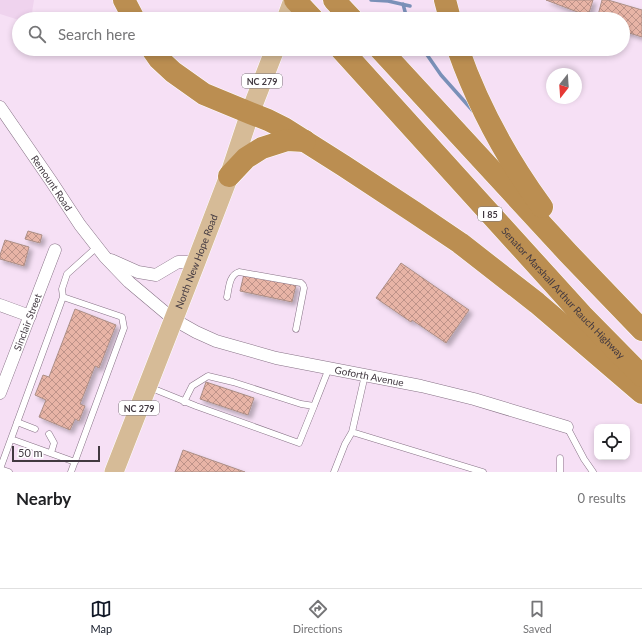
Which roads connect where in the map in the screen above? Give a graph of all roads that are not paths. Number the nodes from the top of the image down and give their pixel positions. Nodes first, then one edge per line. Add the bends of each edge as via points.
1 (124, 0) edge
2 (294, 0) edge
3 (334, 0) edge
4 (445, 0) edge
5 (130, 12) edge
6 (289, 12) edge
7 (306, 12) edge
8 (345, 12) edge
9 (448, 12) edge
10 (157, 56) edge
11 (272, 56) edge
12 (346, 56) edge
13 (386, 56) edge
14 (461, 56) edge
15 (0, 107) edge
16 (250, 113) junction
17 (305, 141) junction
18 (229, 176) junction
19 (97, 247) junction
20 (54, 250) dead end
21 (568, 253) junction
22 (105, 258) junction
23 (196, 262) junction
24 (62, 297) junction
25 (227, 297) dead end
26 (0, 305) edge
27 (30, 316) junction
28 (174, 319) junction
29 (296, 330) dead end
30 (642, 330) edge
31 (329, 368) junction
32 (365, 375) junction
33 (642, 377) edge
34 (147, 387) junction
35 (0, 393) edge
36 (642, 393) edge
37 (184, 402) junction
38 (314, 406) junction
39 (17, 422) junction
40 (567, 427) joint
41 (35, 429) dead end
42 (352, 432) junction
43 (50, 434) dead end
44 (11, 439) junction
45 (50, 453) junction
46 (560, 458) dead end
47 (75, 462) junction
48 (10, 472) edge
49 (71, 472) edge
50 (114, 472) edge
51 (334, 472) edge
52 (482, 472) edge
53 (560, 472) edge
54 (593, 472) edge

1 - 5 highway
2 - 6 main road
2 - 7 highway
3 - 8 highway
4 - 9 highway
10 - 16 highway via 173,72 204,94
11 - 16 main road, North New Hope Road / NC 279
12 - 33 highway, Senator Marshall Arthur Rauch Highway / I 85 via 582,315
13 - 21 highway
14 - 21 highway via 486,116 505,152 526,186 560,231
15 - 19 street, Remount Road
16 - 17 highway via 284,128
16 - 18 main road, North New Hope Road / NC 279
17 - 18 highway via 288,140 262,148 246,158
17 - 36 highway via 466,247 537,303
18 - 23 main road, North New Hope Road / NC 279
19 - 22 street, Remount Road
19 - 24 lane via 67,274
20 - 27 street, Sinclair Street
21 - 30 highway
22 - 23 street via 138,272 156,275 178,262
22 - 28 street, Remount Road via 129,282
23 - 28 main road, North New Hope Road / NC 279
24 - 39 lane
24 - 47 lane via 122,317 124,328
25 - 29 lane via 232,277 234,273 239,272 301,283 304,288
26 - 27 street
27 - 35 street, Sinclair Street
28 - 31 street, Goforth Avenue via 216,341 276,358
28 - 34 main road, North New Hope Road / NC 279
31 - 32 street, Goforth Avenue
31 - 38 lane
32 - 40 street, Goforth Avenue via 474,399
32 - 42 lane
34 - 37 lane
34 - 50 main road, North New Hope Road / NC 279
37 - 38 lane via 192,386 208,376
37 - 38 lane via 299,443
39 - 41 lane
39 - 44 lane
40 - 54 lane
42 - 51 lane
42 - 52 lane
43 - 45 lane via 54,443
44 - 45 lane
44 - 48 lane via 0,469
45 - 47 lane
46 - 53 lane
47 - 49 lane

